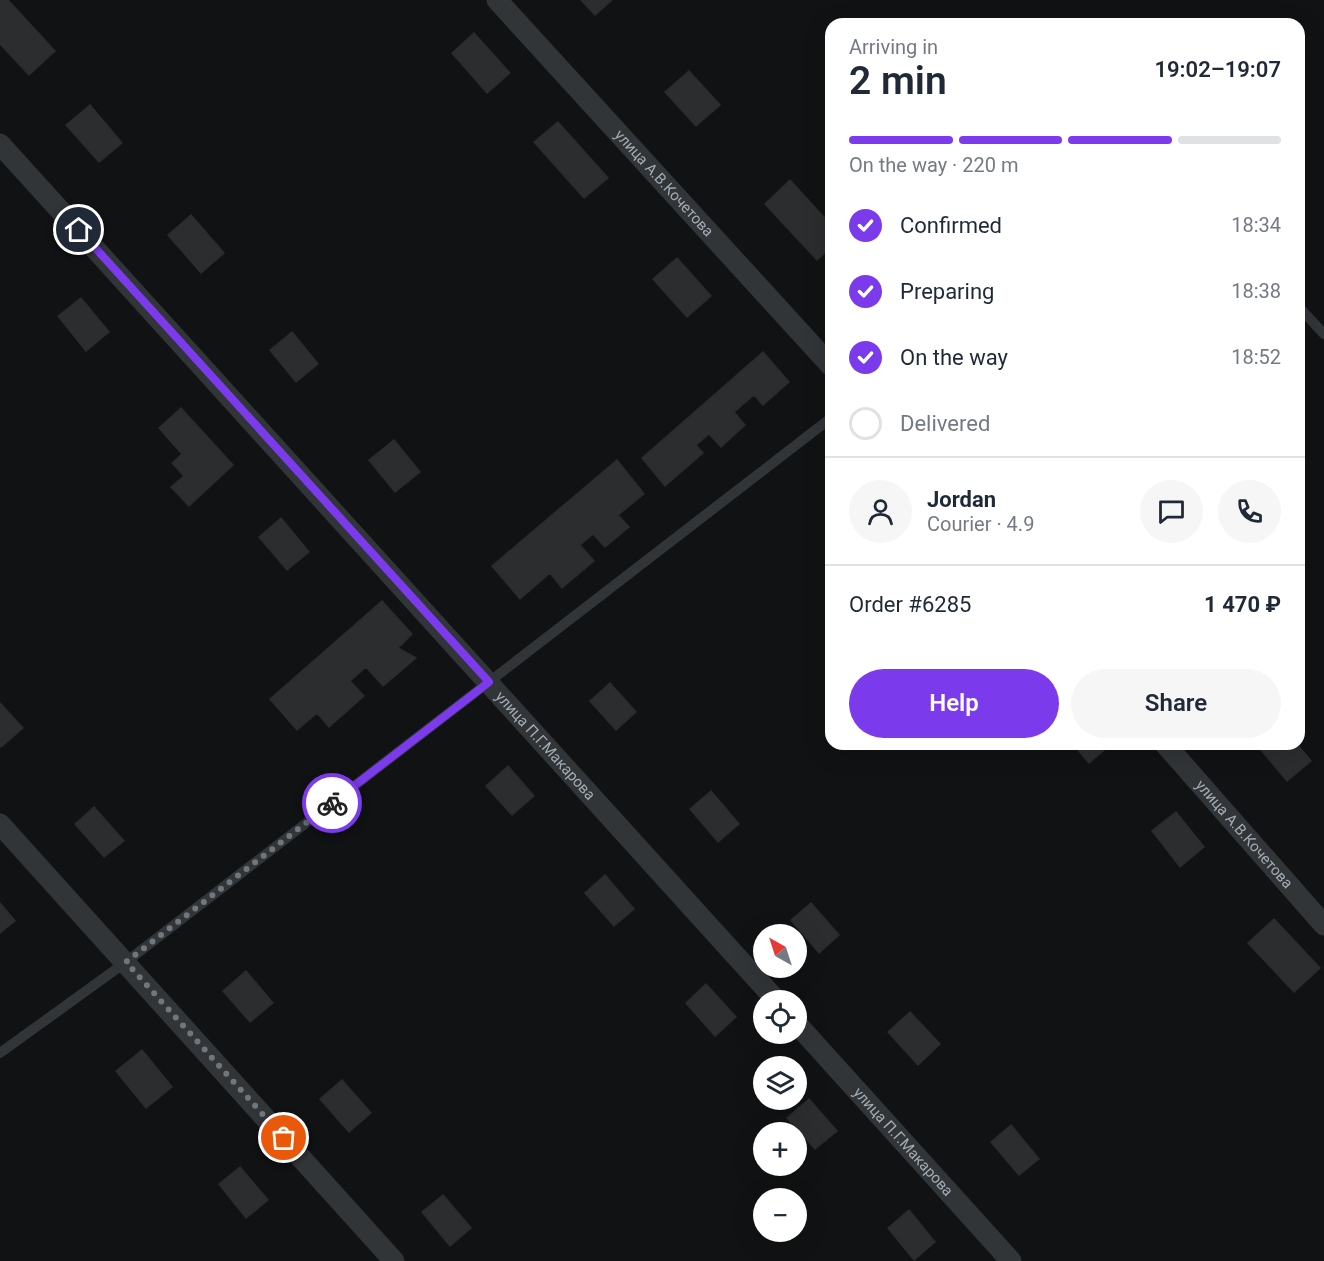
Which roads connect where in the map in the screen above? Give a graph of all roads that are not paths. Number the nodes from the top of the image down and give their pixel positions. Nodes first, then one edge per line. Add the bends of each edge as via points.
1 (497, 0) edge
2 (0, 144) edge
3 (1305, 313) edge
4 (1324, 334) edge
5 (825, 359) edge
6 (825, 423) edge
7 (489, 682) junction
8 (1170, 750) edge
9 (0, 824) edge
10 (1324, 925) edge
11 (126, 962) junction
12 (767, 990) edge
13 (807, 1035) edge
14 (0, 1053) edge
15 (394, 1261) edge
16 (1011, 1261) edge

1 - 5 street, улица А.В.Кочетова
2 - 7 street, улица П.Г.Макарова
3 - 4 lane
6 - 7 lane
7 - 11 lane
7 - 12 street, улица П.Г.Макарова
8 - 10 street, улица А.В.Кочетова
9 - 11 street
11 - 14 lane
11 - 15 street
13 - 16 street, улица П.Г.Макарова

